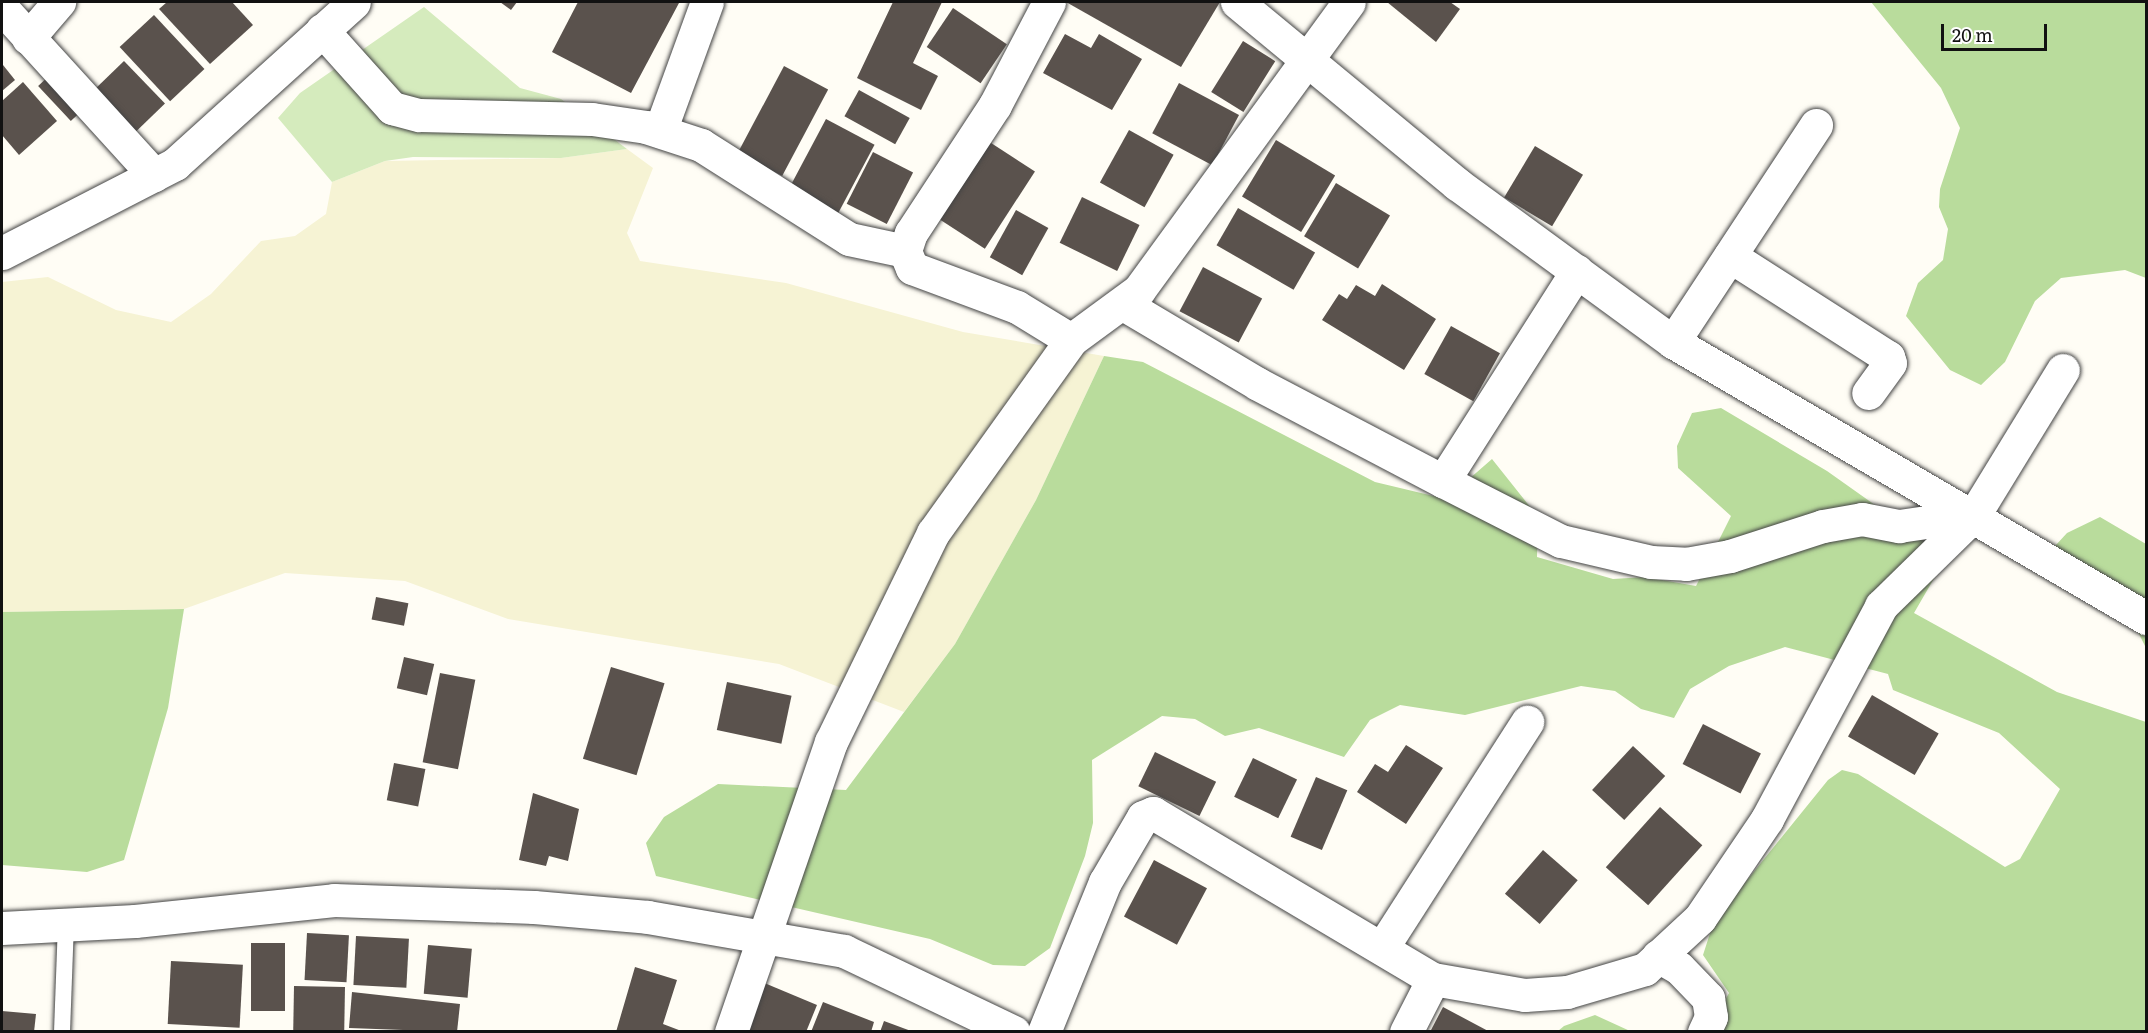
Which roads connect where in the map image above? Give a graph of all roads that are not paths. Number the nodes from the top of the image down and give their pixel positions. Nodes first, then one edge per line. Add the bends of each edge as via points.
1 (59, 2) edge
2 (354, 2) edge
3 (707, 2) edge
4 (1049, 2) edge
5 (1237, 2) edge
6 (1349, 2) edge
7 (2, 8) edge
8 (322, 30) junction
9 (28, 38) junction
10 (1304, 57) junction
11 (1816, 124) dead end
12 (660, 131) junction
13 (154, 175) junction
14 (905, 251) junction
15 (2, 253) edge
16 (1730, 256) junction
17 (1577, 271) junction
18 (1125, 305) junction
19 (1071, 340) junction
20 (1673, 342) junction
21 (2063, 370) dead end
22 (1868, 393) dead end
23 (1443, 481) junction
24 (1974, 515) junction
25 (2146, 618) edge
26 (1527, 722) dead end
27 (66, 925) junction
28 (2, 928) edge
29 (763, 934) junction
30 (1382, 948) junction
31 (1658, 956) junction
32 (1433, 979) junction
33 (62, 1032) edge
34 (731, 1032) edge
35 (1014, 1032) edge
36 (1044, 1032) edge
37 (1406, 1032) edge
38 (1704, 1032) edge

1 - 9 street
2 - 8 street
3 - 12 street
4 - 14 street via 995,105 911,233
5 - 10 street
6 - 10 street
7 - 9 street
8 - 12 street via 392,108 466,118 592,119
8 - 13 street via 175,164
9 - 13 street
10 - 17 street via 1457,184
10 - 18 street
11 - 16 street
12 - 14 street via 701,145 849,239
13 - 15 street
14 - 19 street via 912,268 1017,307
16 - 20 street
16 - 22 street via 1888,357 1890,363
17 - 20 street
17 - 23 street
18 - 19 street
18 - 23 street via 1258,384
19 - 29 street via 933,533 831,742
20 - 24 street
21 - 24 street
23 - 24 street via 1561,541 1651,562 1686,564 1730,556 1823,526 1862,519 1899,526
24 - 25 street
24 - 31 street via 1881,606 1767,819 1700,918
26 - 30 street
27 - 28 street
27 - 29 street via 334,900 534,907
27 - 33 lane
29 - 34 street
29 - 35 street via 844,951
30 - 32 street
30 - 36 street via 1153,813 1143,817 1105,882
31 - 32 street via 1645,969 1567,992 1515,994
31 - 38 street via 1679,968 1708,998 1711,1017
32 - 37 street

